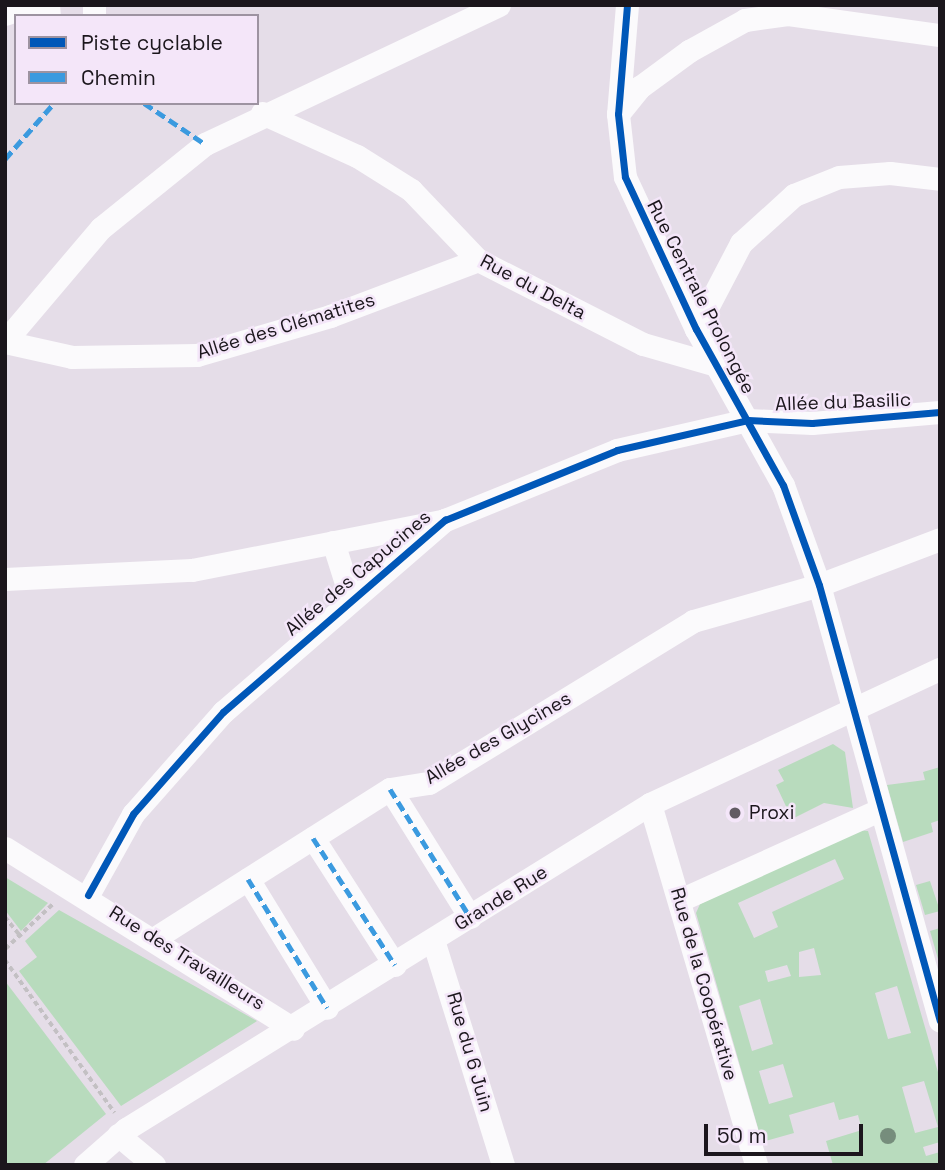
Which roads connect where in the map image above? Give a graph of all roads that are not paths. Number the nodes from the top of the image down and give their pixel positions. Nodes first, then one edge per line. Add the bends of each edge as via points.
1 (31, 5) edge
2 (627, 5) edge
3 (497, 6) edge
4 (5, 14) edge
5 (940, 35) edge
6 (262, 113) junction
7 (618, 114) junction
8 (940, 179) edge
9 (478, 260) junction
10 (696, 330) junction
11 (5, 341) edge
12 (716, 365) junction
13 (940, 412) edge
14 (748, 420) junction
15 (445, 520) junction
16 (940, 539) edge
17 (333, 542) junction
18 (5, 579) edge
19 (818, 585) junction
20 (350, 596) junction
21 (940, 669) edge
22 (850, 710) junction
23 (390, 789) junction
24 (650, 804) junction
25 (879, 810) junction
26 (313, 838) junction
27 (5, 848) edge
28 (248, 879) junction
29 (88, 895) junction
30 (680, 900) junction
31 (470, 917) junction
32 (155, 938) junction
33 (433, 940) junction
34 (395, 965) junction
35 (327, 1008) junction
36 (940, 1020) edge
37 (293, 1029) junction
38 (122, 1132) junction
39 (85, 1165) edge
40 (154, 1165) edge
41 (503, 1165) edge
42 (756, 1165) edge

1 - 4 street
2 - 7 street, Rue Centrale Prolongée
3 - 6 street
5 - 7 street via 788,14 745,20 689,51 640,87
6 - 9 street, Rue du Delta via 356,156 411,190
6 - 11 street via 205,144 101,228
7 - 10 street, Rue Centrale Prolongée via 625,177
8 - 10 street via 890,173 838,177 794,195 741,243
9 - 11 street, Allée des Clématites via 330,316 197,355 72,357
9 - 12 street, Rue du Delta via 643,344
10 - 12 street, Rue Centrale Prolongée
12 - 14 street, Rue Centrale Prolongée
13 - 14 street, Allée du Basilic via 812,423
14 - 15 street, Allée des Capucines via 617,450
14 - 19 street, Rue Centrale Prolongée via 783,485
15 - 17 street
15 - 20 street, Allée des Capucines
16 - 19 street, Allée des Glycines
17 - 18 street via 192,570
17 - 20 street
19 - 22 street, Rue Centrale Prolongée
19 - 23 street, Allée des Glycines via 693,621 429,783
20 - 29 street, Allée des Capucines via 223,712 133,814
21 - 22 street, Grande Rue
22 - 24 street, Grande Rue
22 - 25 street, Rue Centrale Prolongée
23 - 26 street, Allée des Glycines
23 - 31 street
24 - 30 street, Rue de la Coopérative
24 - 31 street, Grande Rue
25 - 30 street
25 - 36 street, Rue Centrale Prolongée
26 - 28 street, Allée des Glycines
26 - 34 street
27 - 29 street, Rue des Travailleurs
28 - 32 street, Allée des Glycines
28 - 35 street
29 - 32 street, Rue des Travailleurs
30 - 42 street, Rue de la Coopérative
31 - 33 street, Grande Rue
32 - 37 street, Rue des Travailleurs
33 - 34 street, Grande Rue
33 - 41 street, Rue du 6 Juin
34 - 35 street, Grande Rue
35 - 37 street, Grande Rue
37 - 38 street, Grande Rue
38 - 39 street, Grande Rue
38 - 40 street

